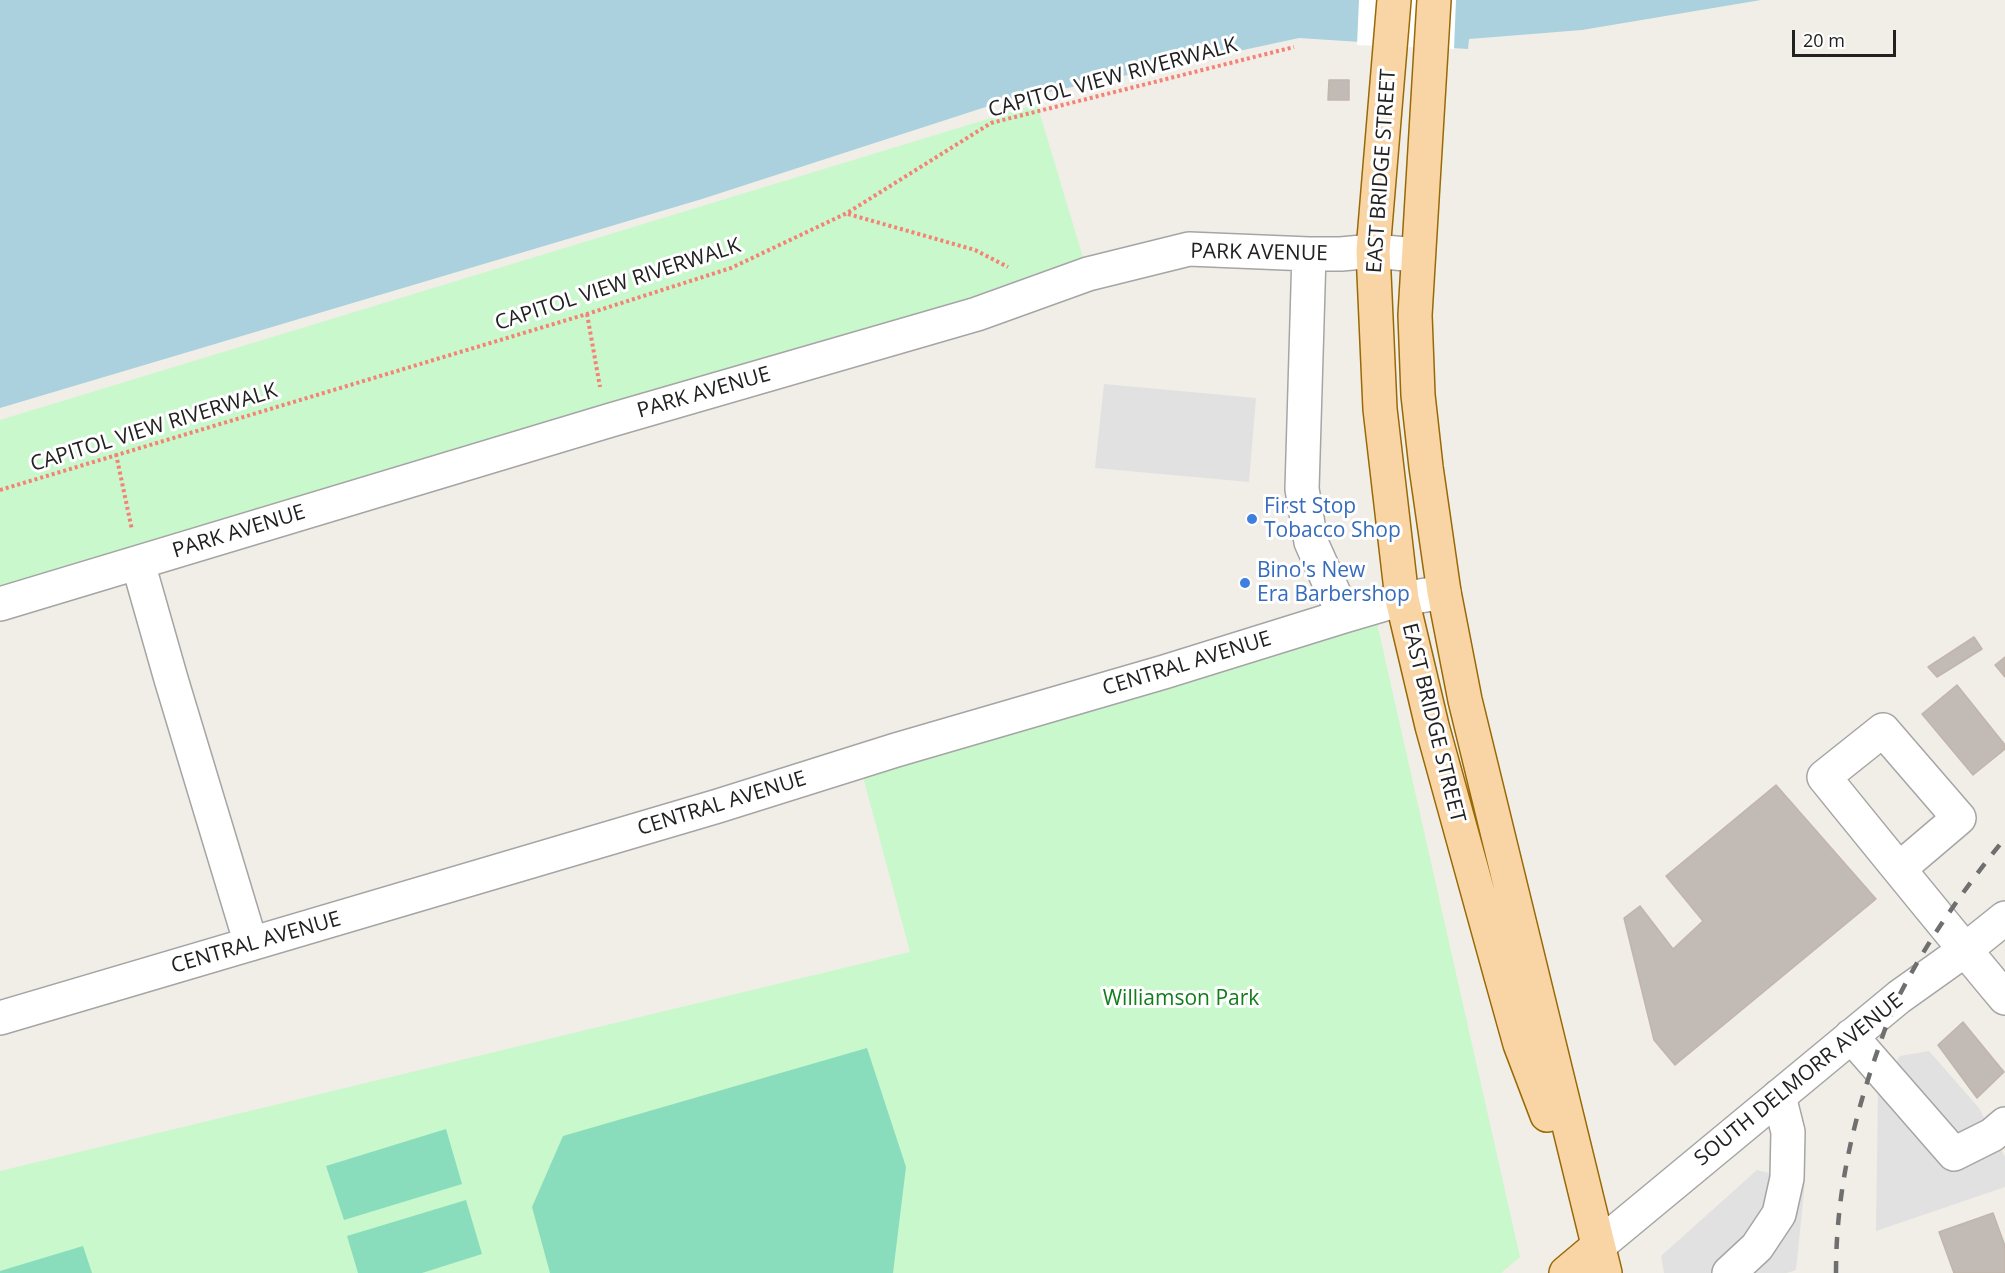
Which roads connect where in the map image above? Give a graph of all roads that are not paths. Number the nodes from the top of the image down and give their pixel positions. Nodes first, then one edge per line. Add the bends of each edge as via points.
1 (1394, 0) edge
2 (1434, 0) edge
3 (1373, 251) junction
4 (1308, 254) junction
5 (1418, 255) junction
6 (138, 563) junction
7 (1444, 592) junction
8 (1402, 599) junction
9 (0, 604) edge
10 (1344, 616) junction
11 (1899, 869) dead end
12 (2005, 918) edge
13 (251, 944) junction
14 (1965, 950) junction
15 (2005, 998) edge
16 (0, 1018) edge
17 (1851, 1036) junction
18 (1779, 1096) junction
19 (2005, 1124) edge
20 (1601, 1260) edge
21 (1566, 1273) edge
22 (1729, 1273) edge

1 - 3 main road, EAST BRIDGE STREET
2 - 5 main road, EAST BRIDGE STREET
3 - 4 street, PARK AVENUE
3 - 5 street, PARK AVENUE
3 - 8 main road, EAST BRIDGE STREET via 1380,409
4 - 6 street, PARK AVENUE via 1189,249 1088,274 977,314
4 - 10 street via 1302,489 1311,542
5 - 7 main road, EAST BRIDGE STREET via 1414,315 1418,395
6 - 9 street, PARK AVENUE
6 - 13 street
7 - 8 street, CENTRAL AVENUE
7 - 20 main road, EAST BRIDGE STREET via 1468,712
8 - 10 street, CENTRAL AVENUE
8 - 20 main road, EAST BRIDGE STREET via 1432,726 1520,1044
10 - 13 street, CENTRAL AVENUE
11 - 14 street
12 - 14 street, SOUTH DELMORR AVENUE
13 - 16 street, CENTRAL AVENUE
14 - 15 street
14 - 17 street, SOUTH DELMORR AVENUE via 1899,996
17 - 18 street, SOUTH DELMORR AVENUE
17 - 19 street via 1954,1154
18 - 20 street, SOUTH DELMORR AVENUE
18 - 22 street via 1788,1132 1787,1179 1779,1214 1757,1247
20 - 21 main road

